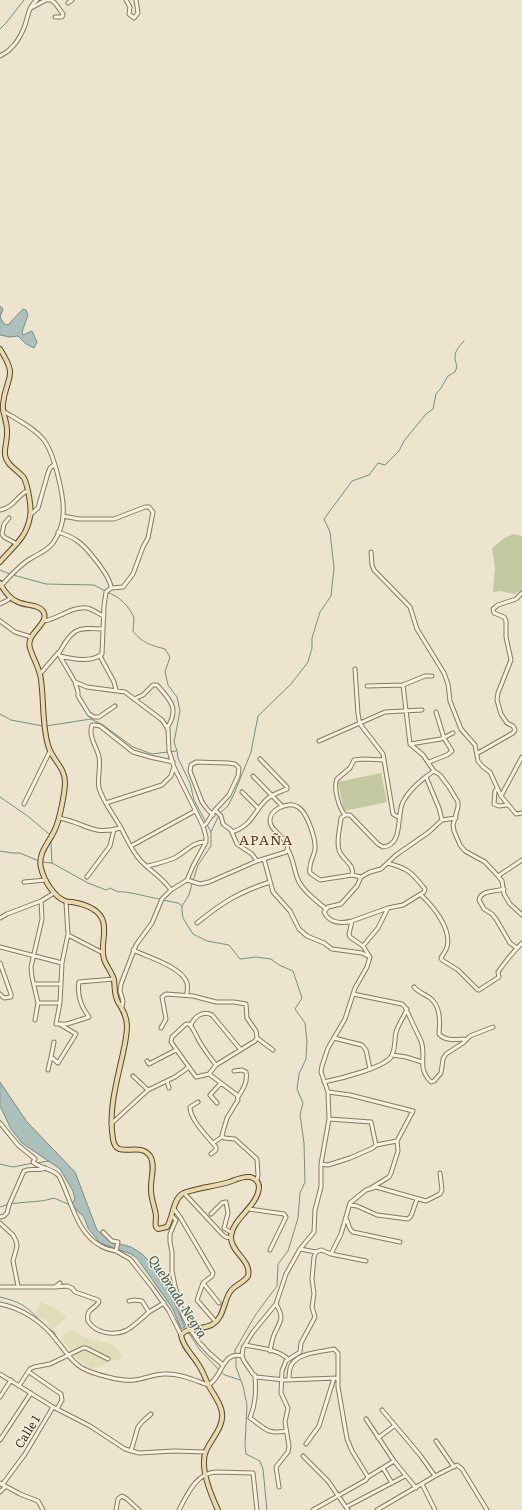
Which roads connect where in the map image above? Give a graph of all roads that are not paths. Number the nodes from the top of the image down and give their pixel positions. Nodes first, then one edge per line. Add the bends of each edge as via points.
1 (37, 0) edge
2 (50, 0) edge
3 (72, 0) edge
4 (126, 0) edge
5 (136, 0) edge
6 (68, 3) dead end
7 (30, 8) junction
8 (55, 17) dead end
9 (0, 56) edge
10 (0, 349) edge
11 (3, 411) junction
12 (54, 465) junction
13 (27, 490) junction
14 (0, 510) edge
15 (30, 516) junction
16 (64, 516) junction
17 (9, 518) dead end
18 (58, 532) junction
19 (17, 544) junction
20 (371, 552) dead end
21 (0, 562) edge
22 (1, 585) edge
23 (110, 588) junction
24 (522, 593) edge
25 (10, 597) junction
26 (0, 604) edge
27 (104, 616) junction
28 (0, 621) edge
29 (44, 621) junction
30 (103, 628) junction
31 (31, 637) junction
32 (60, 655) junction
33 (100, 656) junction
34 (355, 669) dead end
35 (40, 674) junction
36 (432, 676) dead end
37 (74, 682) junction
38 (403, 685) junction
39 (367, 686) dead end
40 (116, 690) junction
41 (134, 699) junction
42 (115, 706) dead end
43 (422, 710) dead end
44 (406, 711) junction
45 (436, 712) dead end
46 (360, 724) junction
47 (167, 728) junction
48 (453, 734) dead end
49 (444, 738) junction
50 (319, 741) dead end
51 (410, 744) junction
52 (50, 751) junction
53 (478, 753) junction
54 (522, 757) edge
55 (260, 759) dead end
56 (384, 760) junction
57 (173, 762) junction
58 (429, 762) junction
59 (174, 767) junction
60 (434, 772) junction
61 (253, 776) dead end
62 (426, 777) junction
63 (497, 789) junction
64 (242, 792) dead end
65 (272, 795) junction
66 (501, 796) junction
67 (106, 803) junction
68 (24, 804) dead end
69 (507, 805) junction
70 (282, 806) junction
71 (258, 808) junction
72 (195, 811) junction
73 (216, 811) junction
74 (522, 813) edge
75 (213, 815) junction
76 (345, 815) junction
77 (59, 818) junction
78 (400, 818) junction
79 (456, 818) junction
80 (442, 820) junction
81 (203, 826) junction
82 (121, 828) junction
83 (114, 829) junction
84 (232, 832) junction
85 (206, 842) junction
86 (131, 846) junction
87 (288, 850) junction
88 (264, 859) junction
89 (257, 861) junction
90 (521, 861) edge
91 (387, 863) junction
92 (148, 866) junction
93 (522, 867) edge
94 (352, 875) junction
95 (498, 876) junction
96 (87, 877) dead end
97 (362, 877) junction
98 (46, 880) junction
99 (187, 880) junction
100 (24, 882) dead end
101 (270, 882) junction
102 (504, 889) junction
103 (171, 890) junction
104 (54, 893) junction
105 (421, 895) junction
106 (41, 900) junction
107 (66, 902) junction
108 (388, 908) junction
109 (326, 909) junction
110 (522, 915) edge
111 (0, 918) edge
112 (352, 921) junction
113 (197, 923) dead end
114 (68, 935) junction
115 (522, 943) edge
116 (364, 946) junction
117 (0, 947) edge
118 (517, 948) junction
119 (134, 950) junction
120 (103, 953) junction
121 (35, 956) junction
122 (370, 957) junction
123 (0, 963) edge
124 (62, 963) junction
125 (114, 979) junction
126 (34, 984) junction
127 (60, 984) junction
128 (414, 987) dead end
129 (0, 994) edge
130 (353, 994) junction
131 (187, 995) junction
132 (38, 1003) junction
133 (60, 1003) junction
134 (122, 1007) junction
135 (407, 1009) junction
136 (35, 1020) dead end
137 (62, 1025) junction
138 (191, 1025) junction
139 (493, 1027) dead end
140 (161, 1028) dead end
141 (257, 1038) junction
142 (334, 1038) junction
143 (467, 1039) junction
144 (54, 1042) dead end
145 (176, 1050) junction
146 (241, 1050) junction
147 (273, 1050) dead end
148 (392, 1055) junction
149 (51, 1058) junction
150 (147, 1061) dead end
151 (422, 1062) junction
152 (216, 1065) junction
153 (189, 1067) junction
154 (370, 1069) junction
155 (48, 1070) dead end
156 (234, 1071) dead end
157 (209, 1074) junction
158 (133, 1076) dead end
159 (167, 1081) junction
160 (324, 1082) junction
161 (221, 1083) junction
162 (169, 1088) dead end
163 (148, 1090) junction
164 (328, 1092) junction
165 (238, 1097) junction
166 (198, 1102) dead end
167 (217, 1103) dead end
168 (329, 1119) junction
169 (0, 1123) edge
170 (111, 1124) junction
171 (222, 1137) junction
172 (397, 1141) junction
173 (213, 1143) junction
174 (376, 1145) junction
175 (211, 1154) dead end
176 (322, 1164) junction
177 (46, 1168) junction
178 (440, 1173) dead end
179 (257, 1180) junction
180 (371, 1188) junction
181 (184, 1193) junction
182 (417, 1199) junction
183 (350, 1205) junction
184 (174, 1209) junction
185 (249, 1209) junction
186 (211, 1214) dead end
187 (172, 1216) junction
188 (0, 1217) edge
189 (346, 1218) junction
190 (0, 1223) edge
191 (103, 1232) dead end
192 (232, 1233) junction
193 (231, 1238) junction
194 (400, 1242) dead end
195 (300, 1249) junction
196 (116, 1250) junction
197 (270, 1250) dead end
198 (316, 1252) junction
199 (331, 1254) junction
200 (366, 1261) dead end
201 (60, 1283) dead end
202 (203, 1283) junction
203 (18, 1286) junction
204 (0, 1287) edge
205 (55, 1287) junction
206 (129, 1301) dead end
207 (218, 1303) dead end
208 (0, 1304) edge
209 (164, 1304) junction
210 (276, 1304) junction
211 (149, 1312) junction
212 (216, 1322) junction
213 (186, 1332) junction
214 (245, 1345) junction
215 (270, 1351) junction
216 (68, 1354) junction
217 (242, 1356) junction
218 (108, 1359) dead end
219 (288, 1359) junction
220 (222, 1366) junction
221 (29, 1372) junction
222 (0, 1374) edge
223 (255, 1376) junction
224 (336, 1378) junction
225 (11, 1380) junction
226 (281, 1380) junction
227 (289, 1380) junction
228 (208, 1385) junction
229 (19, 1386) junction
230 (31, 1393) junction
231 (0, 1397) edge
232 (53, 1407) junction
233 (57, 1409) junction
234 (382, 1410) dead end
235 (151, 1414) dead end
236 (366, 1419) dead end
237 (394, 1426) junction
238 (286, 1431) junction
239 (378, 1438) junction
240 (0, 1440) edge
241 (436, 1441) dead end
242 (306, 1444) dead end
243 (131, 1451) junction
244 (205, 1452) junction
245 (304, 1456) dead end
246 (394, 1461) junction
247 (454, 1467) junction
248 (383, 1468) junction
249 (206, 1475) junction
250 (405, 1476) junction
251 (435, 1476) junction
252 (368, 1477) junction
253 (392, 1483) junction
254 (422, 1484) junction
255 (2, 1485) edge
256 (280, 1487) dead end
257 (416, 1488) junction
258 (0, 1492) edge
259 (338, 1495) junction
260 (347, 1509) edge
261 (43, 1510) edge
262 (116, 1510) edge
263 (139, 1510) edge
264 (179, 1510) edge
265 (218, 1510) edge
266 (257, 1510) edge
267 (313, 1510) edge
268 (376, 1510) edge
269 (435, 1510) edge
270 (487, 1510) edge

1 - 7 street
2 - 7 street
2 - 8 street via 63,14 62,17
3 - 6 street
4 - 5 street via 130,7 129,14 134,18 138,13
7 - 9 street via 19,36 10,50
10 - 11 main road via 11,372
11 - 12 street via 42,438
11 - 13 main road via 8,431 6,458 24,479
12 - 15 street via 48,473 37,510
12 - 16 street
13 - 14 street via 12,505
13 - 15 main road
15 - 19 main road via 26,531
16 - 18 street
16 - 23 street via 79,519 114,519 145,507 152,510 148,538 133,574 125,586 119,589
17 - 19 street via 4,524 2,534
18 - 22 street via 46,551 29,560
18 - 23 street via 82,545 107,577
19 - 21 main road
20 - 53 street via 374,570 410,607 421,636 444,673 458,722
22 - 25 main road
23 - 27 street via 106,592
24 - 53 street via 516,599 493,609 506,621 506,637 511,660 498,693 499,708 507,723 516,730
25 - 26 street
25 - 29 main road via 19,603 38,608 44,613
27 - 29 street via 83,608
27 - 30 street
28 - 31 street via 15,632
29 - 31 main road
30 - 32 street via 76,630 67,639
30 - 33 street
31 - 35 main road via 29,645
32 - 33 street via 74,660
32 - 35 street via 56,654
32 - 37 street
33 - 40 street
34 - 46 street
35 - 52 main road via 44,725
36 - 38 street via 425,676
37 - 40 street via 87,687
37 - 42 street via 78,696 89,714 94,717 99,717
38 - 39 street
38 - 44 street
40 - 41 street via 125,692
41 - 47 street via 162,720
41 - 47 street via 157,685 173,705 174,712
43 - 44 street
44 - 46 street via 385,712
44 - 51 street
45 - 49 street
46 - 50 street
46 - 56 street via 380,748
47 - 57 street via 169,751
48 - 49 street
49 - 51 street
49 - 58 street via 452,751
51 - 58 street
52 - 68 street
52 - 77 main road via 65,779
53 - 63 street via 480,764 490,772
54 - 66 street
55 - 65 street via 287,787
56 - 76 street via 354,760 350,768 337,779 335,790
56 - 78 street via 393,814
57 - 59 street
57 - 67 street via 133,752 100,726 92,725 92,737 100,762 99,789
58 - 60 street
59 - 67 street via 171,776 162,785
59 - 72 street
60 - 62 street
60 - 79 street via 440,775 458,802
61 - 65 street
62 - 78 street via 403,802
62 - 80 street
63 - 66 street
63 - 69 street via 494,804
64 - 71 street
65 - 70 street
65 - 71 street
66 - 69 street
67 - 82 street
69 - 74 street via 516,814
70 - 87 street via 272,814 270,820 271,825 288,845
70 - 94 street via 292,805 300,808 312,831 315,851 310,859 310,873 320,880
71 - 84 street via 248,824
72 - 81 street
72 - 86 street
73 - 75 street
73 - 75 street via 229,795 239,768 228,763 196,762 190,767 190,772 202,802
73 - 84 street via 221,816 223,824
75 - 81 street
76 - 78 street via 350,815 383,847 393,841 398,832
76 - 94 street via 341,818 338,848 352,866
77 - 83 street via 94,830
77 - 98 main road via 54,834 41,856 41,868
79 - 80 street
79 - 95 street via 453,825 460,845 465,851 485,862
80 - 91 street
81 - 85 street
82 - 83 street
82 - 86 street
83 - 96 street via 110,846
84 - 89 street via 236,844 252,854
85 - 92 street via 190,847 172,859
85 - 99 street
86 - 92 street
87 - 88 street via 281,855
87 - 109 street via 293,857 303,888
88 - 89 street
88 - 101 street
89 - 99 street via 209,882 200,884
90 - 93 street
90 - 95 street
91 - 97 street via 381,869
91 - 105 street via 407,869 416,877 425,889
92 - 103 street
94 - 97 street
95 - 102 street
97 - 109 street via 340,904
98 - 100 street
98 - 104 main road
99 - 103 street
101 - 113 street via 238,894
101 - 122 street via 276,896 290,911 299,929 307,936 332,949 362,953
102 - 110 street via 510,904
102 - 118 street via 482,894 479,900 484,909 496,919 510,943
103 - 119 street via 162,899 152,923
104 - 106 street
104 - 107 main road
105 - 108 street via 403,906
105 - 118 street via 435,912 446,932 448,945 442,960 458,970 478,990 499,977 498,972
106 - 111 street
106 - 121 street via 42,919
107 - 114 street
107 - 120 main road via 86,906 96,910 101,916 104,927
108 - 112 street
108 - 116 street via 378,928
109 - 112 street via 326,915 336,922 342,924
112 - 116 street via 350,937
114 - 120 street
114 - 124 street
115 - 118 street
116 - 122 street
117 - 121 street
119 - 131 street via 181,974 188,984
119 - 134 street via 121,984
120 - 125 main road
121 - 124 street
121 - 126 street via 32,968
122 - 130 street
123 - 129 street via 11,997 4,998
124 - 127 street
125 - 134 main road via 115,994
125 - 137 street via 79,982 79,999 89,1017
126 - 127 street
126 - 132 street
127 - 133 street
128 - 143 street via 429,997 437,1007 439,1034 442,1037
130 - 135 street via 402,1004
130 - 142 street via 345,1020
131 - 140 street via 164,996 166,1017
131 - 141 street via 216,1002 246,1004 247,1018 256,1031
132 - 133 street
132 - 136 street
133 - 137 street via 56,1023
134 - 170 main road via 128,1028 113,1097
135 - 148 street via 396,1032
135 - 151 street via 422,1045
137 - 149 street via 76,1034 60,1062 56,1063
138 - 145 street via 186,1024 172,1037 171,1042
138 - 146 street via 197,1016 209,1013
138 - 152 street
139 - 143 street
141 - 146 street
141 - 147 street
142 - 154 street via 362,1045 366,1050
142 - 160 street via 322,1066
143 - 151 street via 446,1054 441,1073 434,1082 424,1074
144 - 149 street
145 - 150 street via 149,1064
145 - 153 street
146 - 152 street
148 - 151 street
148 - 154 street via 388,1060
149 - 155 street
152 - 157 street
153 - 157 street via 196,1077
153 - 159 street
154 - 160 street
156 - 165 street via 242,1070 246,1072 247,1077
157 - 161 street
158 - 163 street
159 - 162 street
159 - 163 street
160 - 164 street
161 - 165 street via 238,1094
161 - 167 street via 210,1095
163 - 170 street
164 - 168 street
164 - 172 street via 413,1111
165 - 171 street via 227,1118
166 - 173 street via 190,1107 191,1113
168 - 174 street via 371,1122
168 - 176 street
169 - 177 street via 18,1145 35,1159 34,1163
170 - 187 main road via 113,1143 118,1148 138,1149 150,1156 151,1199 155,1210 156,1227 161,1230 167,1227
171 - 173 street
171 - 179 street via 235,1139 257,1159
172 - 174 street
172 - 180 street via 398,1151 389,1177
173 - 175 street via 216,1150
174 - 176 street via 350,1158
176 - 195 street via 314,1232
177 - 188 street via 24,1171 7,1213
177 - 196 street via 59,1176 82,1228 101,1246
178 - 182 street via 440,1194 426,1201
179 - 181 main road via 246,1177
179 - 185 main road via 258,1193
180 - 182 street via 376,1187
180 - 183 street
181 - 184 main road via 178,1197
181 - 193 street via 226,1238
182 - 183 street via 408,1219 377,1215
183 - 189 street
184 - 187 main road
184 - 202 street via 211,1270 212,1276
185 - 192 main road
185 - 197 street via 284,1214 286,1217
186 - 192 street via 226,1202 228,1213 224,1228
187 - 213 street via 176,1220 170,1238 172,1271
189 - 194 street via 353,1232
189 - 199 street via 342,1234
190 - 203 street via 16,1241 13,1261
191 - 196 street via 112,1241 118,1242
192 - 193 main road
193 - 212 main road via 249,1273 247,1278 230,1292 225,1308
195 - 198 street
195 - 210 street via 286,1274
196 - 209 street via 130,1259
198 - 199 street via 321,1250
198 - 219 street via 312,1279 312,1307 315,1317 301,1344 300,1352
199 - 200 street
201 - 205 street
202 - 207 street
202 - 212 street via 197,1300
203 - 204 street
203 - 205 street
205 - 211 street via 67,1286 75,1292 98,1300 97,1305 88,1314 88,1322 96,1330 116,1333 125,1331
206 - 211 street via 142,1301
208 - 216 street via 13,1306 31,1317 52,1334
209 - 211 street
209 - 213 street
210 - 214 street
210 - 215 street via 281,1322
212 - 213 main road
213 - 220 street
213 - 228 main road via 184,1344 198,1363
214 - 215 street
214 - 217 street
215 - 219 street via 284,1355
216 - 218 street via 86,1348
216 - 221 street via 50,1364 34,1367
216 - 228 street via 81,1367 116,1379 135,1380 147,1376 174,1374
217 - 220 street via 233,1356
217 - 223 street
219 - 226 street via 284,1364
220 - 228 street via 213,1383
221 - 229 street
221 - 233 street via 61,1394 62,1400
222 - 225 street
223 - 226 street
223 - 238 street via 256,1394 250,1418 269,1432
224 - 227 street
224 - 227 street via 338,1353 334,1349 298,1359 291,1366
224 - 242 street via 319,1426
224 - 252 street via 349,1445
225 - 229 street
225 - 231 street
226 - 227 street
226 - 238 street via 281,1393 288,1408
228 - 244 main road via 221,1407 222,1414 219,1428
229 - 230 street
230 - 232 street
230 - 240 street
232 - 233 street
232 - 255 street, Calle 1 via 25,1454
233 - 243 street
234 - 237 street
235 - 243 street via 138,1427
236 - 239 street
237 - 239 street
237 - 251 street
238 - 256 street via 288,1452 276,1467
239 - 246 street
241 - 247 street
243 - 244 street
244 - 249 main road
245 - 259 street
246 - 248 street
246 - 250 street
247 - 251 street
247 - 270 street via 457,1465 462,1469
248 - 252 street
248 - 253 street
249 - 264 street via 193,1485
249 - 265 main road
249 - 266 street via 210,1472 253,1473
250 - 253 street
250 - 257 street
251 - 254 street
252 - 259 street
253 - 260 street
254 - 257 street
254 - 269 street
255 - 258 street, Calle 1
255 - 261 street via 38,1501
257 - 268 street
259 - 260 street
259 - 267 street
262 - 263 street via 118,1499 122,1496

